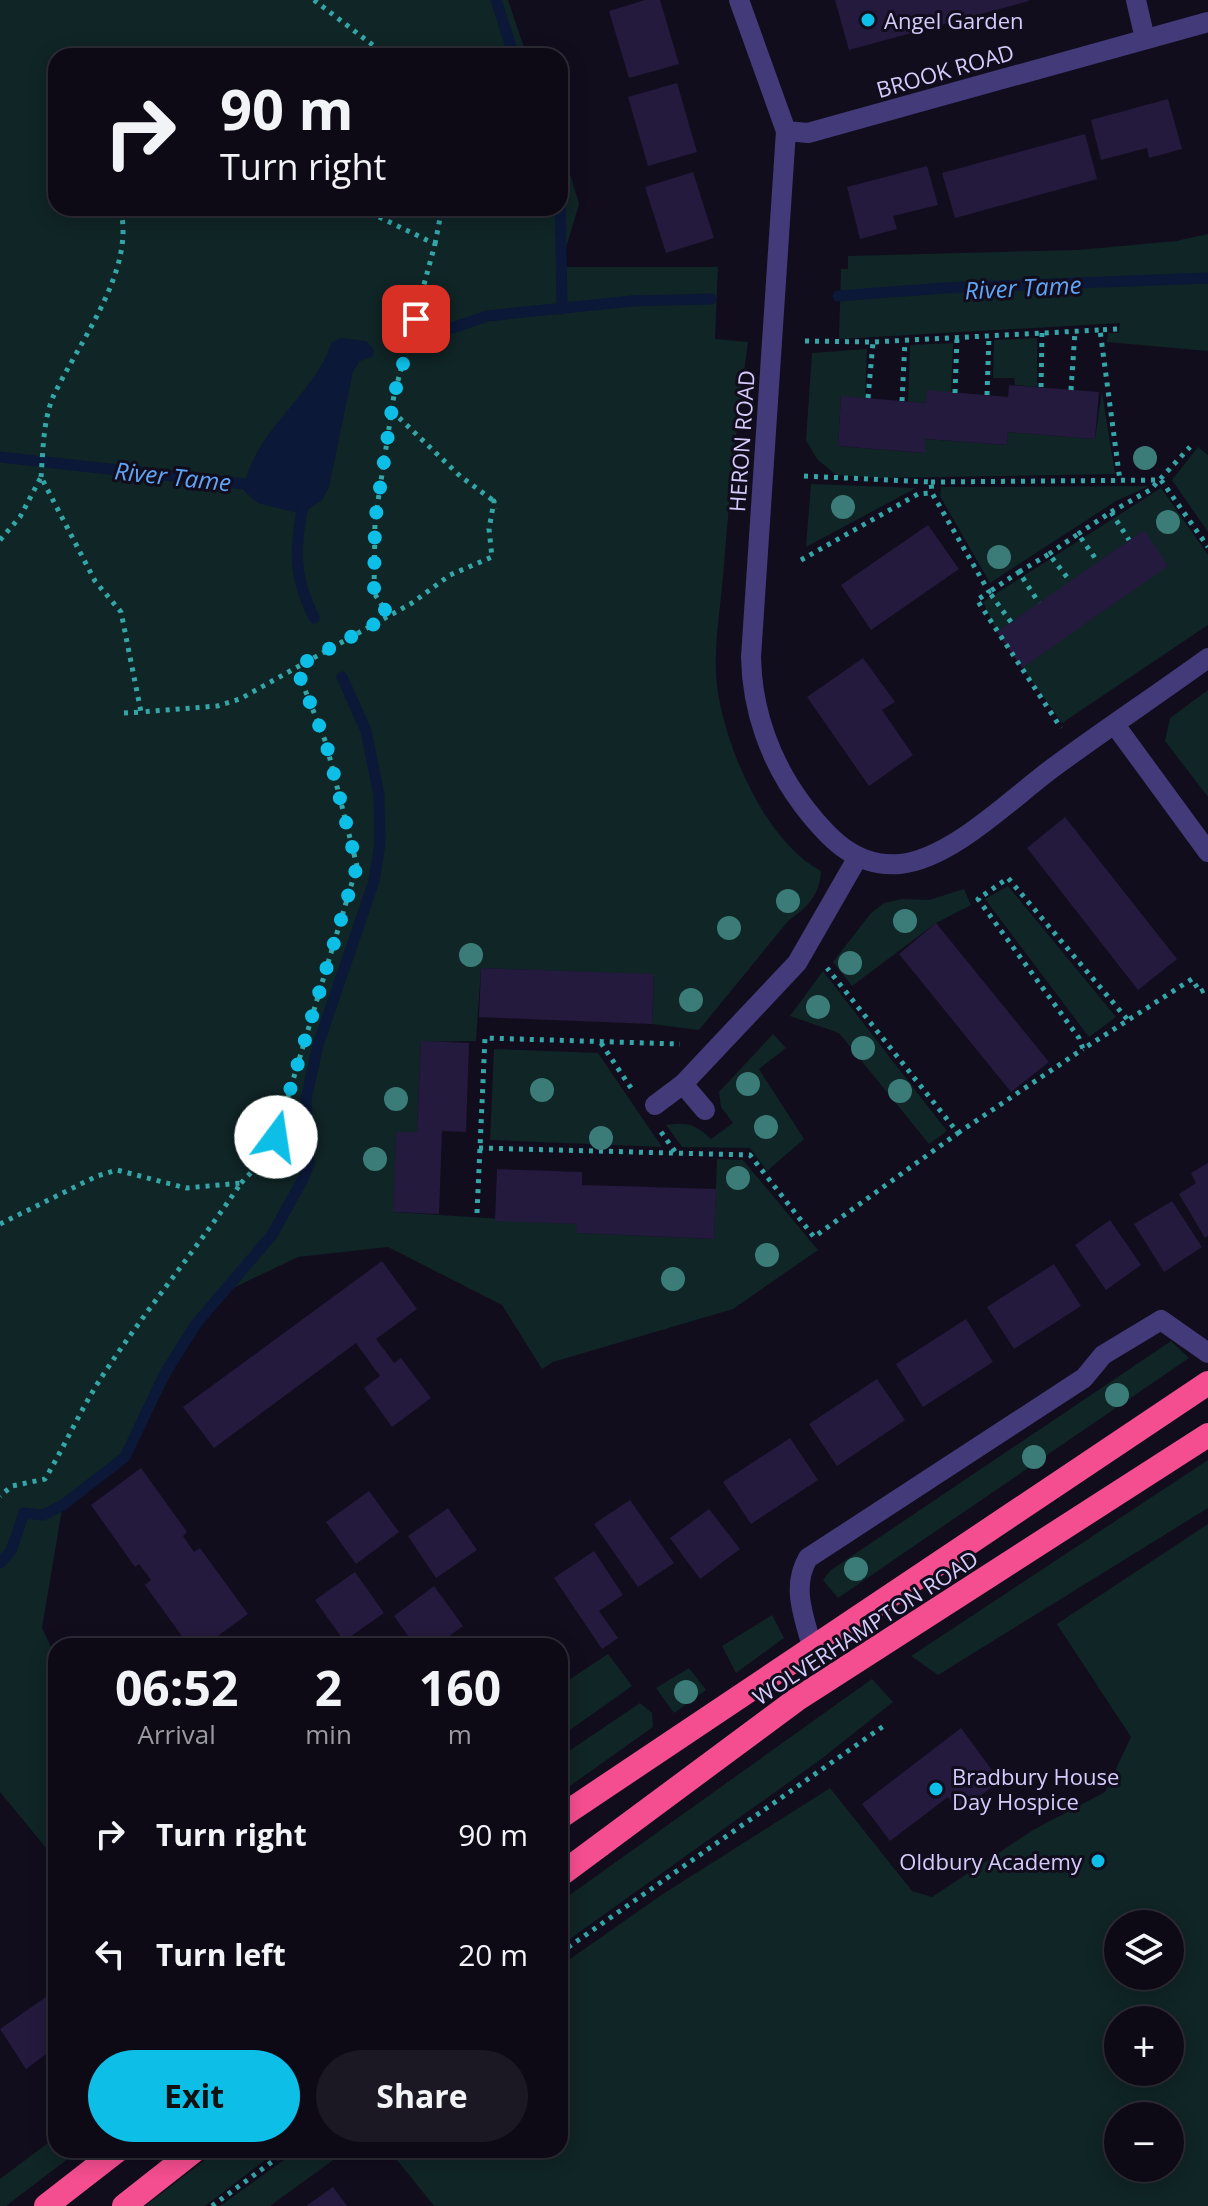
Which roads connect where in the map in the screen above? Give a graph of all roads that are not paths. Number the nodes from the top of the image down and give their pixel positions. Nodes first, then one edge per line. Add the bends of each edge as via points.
1 (739, 0) edge
2 (1136, 0) edge
3 (1208, 22) edge
4 (1145, 39) junction
5 (786, 131) junction
6 (1208, 658) edge
7 (1115, 725) junction
8 (1208, 852) edge
9 (858, 857) junction
10 (683, 1084) junction
11 (655, 1105) dead end
12 (705, 1110) dead end
13 (1208, 1353) edge
14 (1208, 1383) edge
15 (1208, 1435) edge
16 (812, 1647) junction
17 (568, 1812) edge
18 (568, 1869) edge
19 (108, 2158) edge
20 (185, 2158) edge
21 (46, 2206) edge
22 (124, 2206) edge

1 - 5 street, HERON ROAD
2 - 4 street
3 - 4 street, BROOK ROAD
4 - 5 street, BROOK ROAD via 808,133
5 - 9 street, HERON ROAD via 751,689 762,728 793,791 819,827
6 - 7 street, HERON ROAD
7 - 8 street
7 - 9 street, HERON ROAD via 937,851 902,864
9 - 10 street via 797,963
10 - 11 street
10 - 12 street
13 - 16 street, WOLVERHAMPTON ROAD via 1161,1320 1103,1355 1084,1378 808,1558 800,1572 799,1598
14 - 16 highway, WOLVERHAMPTON ROAD
15 - 18 highway, WOLVERHAMPTON ROAD via 796,1700
16 - 17 highway, WOLVERHAMPTON ROAD
19 - 21 highway
20 - 22 highway

